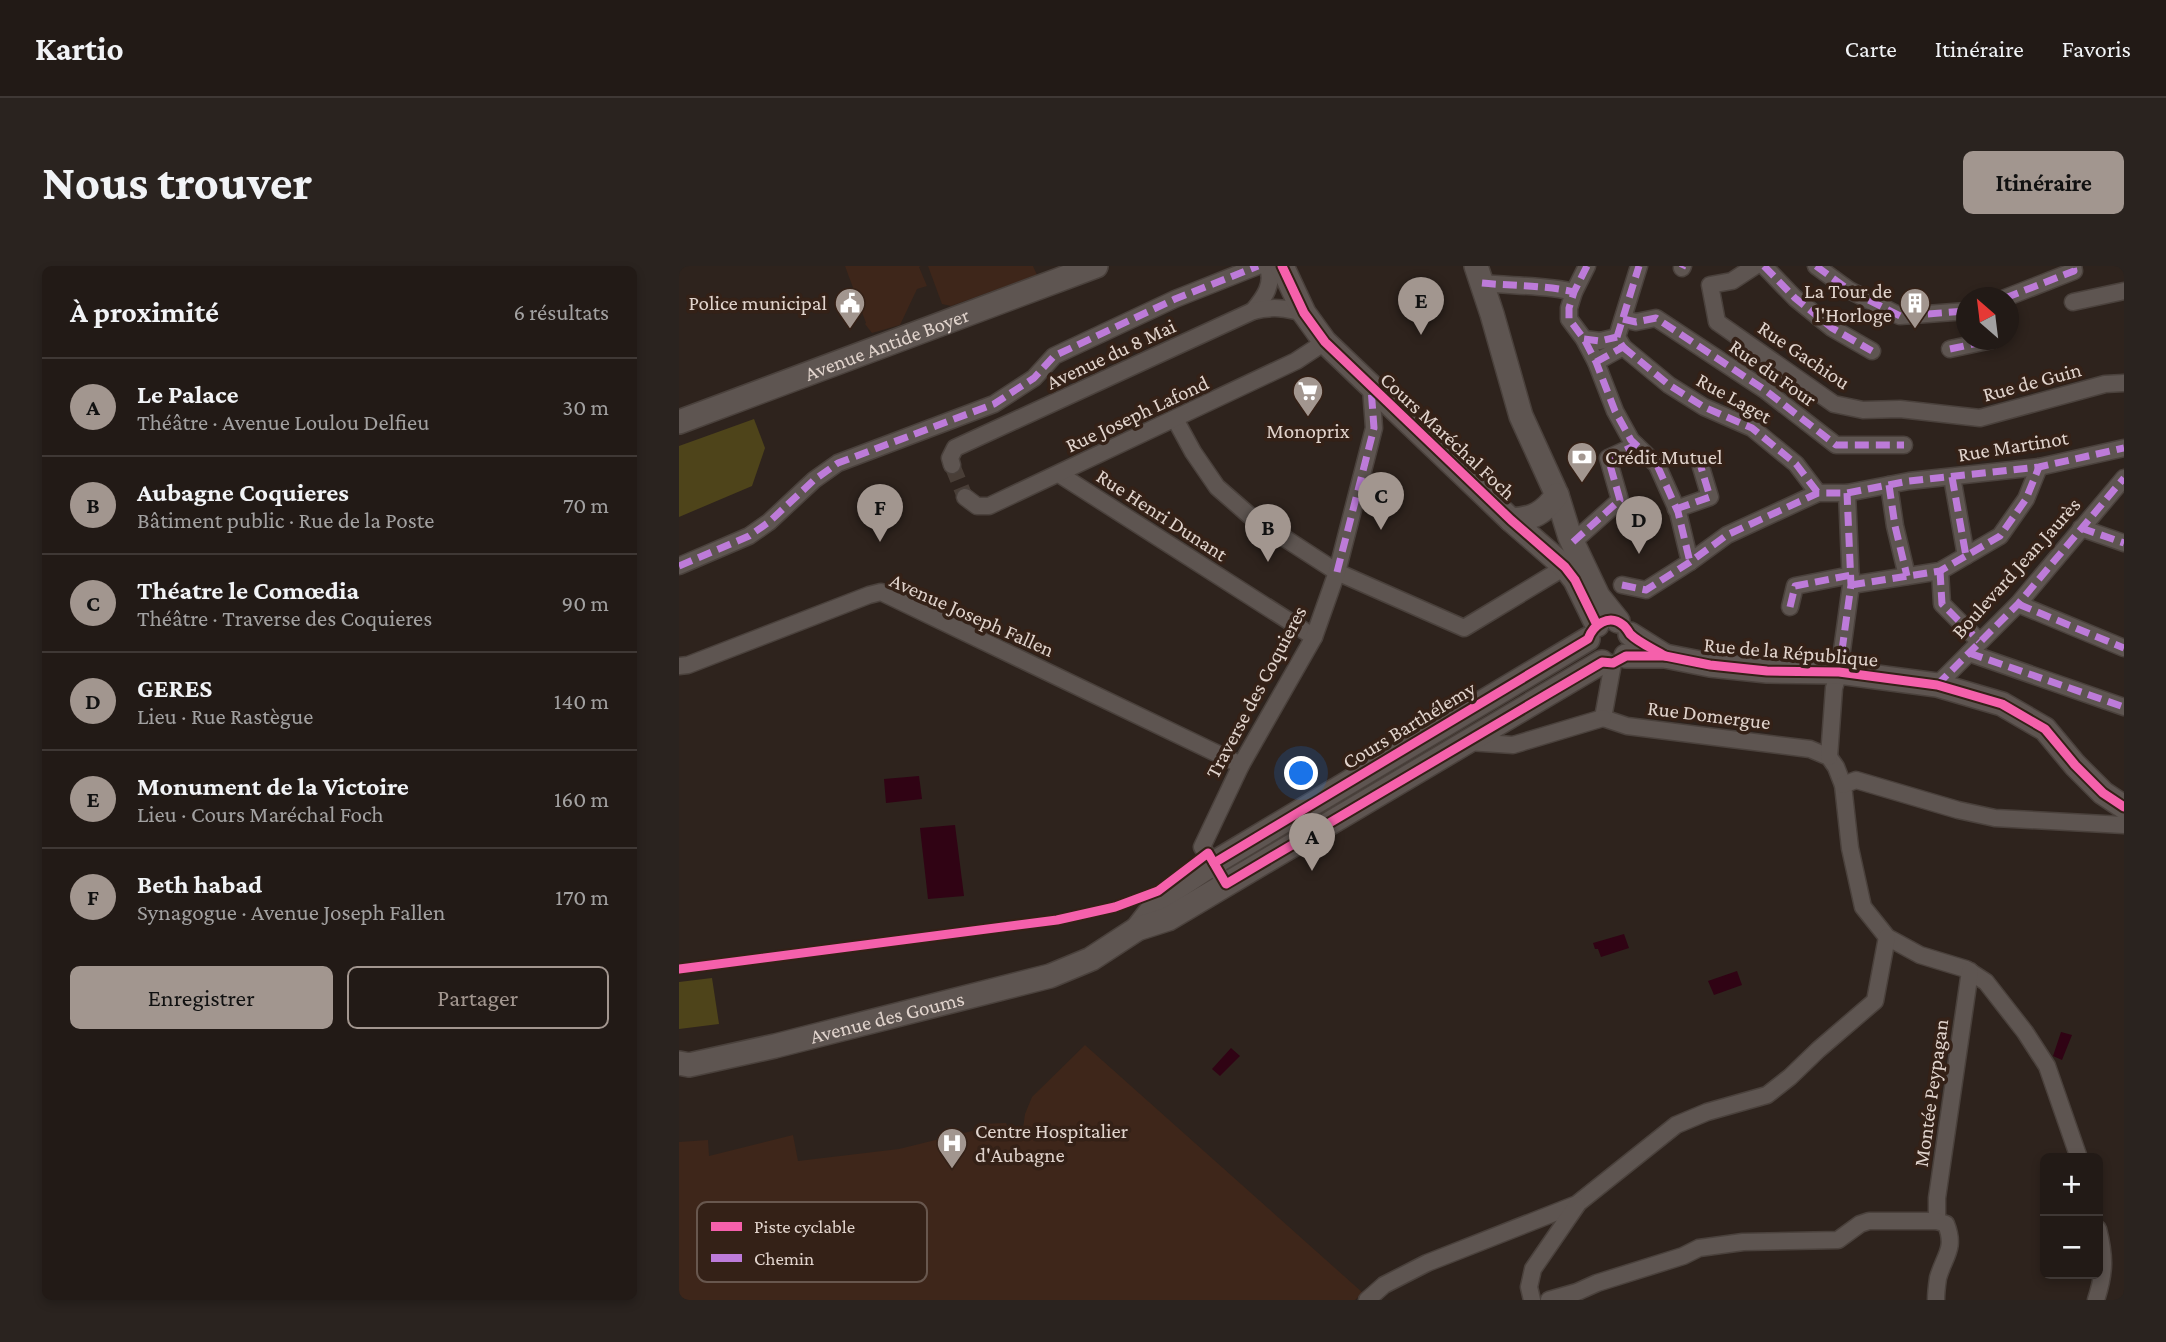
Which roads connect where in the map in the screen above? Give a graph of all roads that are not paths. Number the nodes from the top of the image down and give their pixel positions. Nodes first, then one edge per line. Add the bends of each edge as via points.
1 (1096, 266) edge
2 (1258, 266) edge
3 (1267, 266) edge
4 (1282, 266) edge
5 (1587, 266) edge
6 (1639, 266) edge
7 (1755, 266) edge
8 (1764, 266) edge
9 (1816, 266) edge
10 (2074, 268) edge
11 (1479, 275) edge
12 (2124, 291) edge
13 (1574, 292) junction
14 (2019, 292) edge
15 (2073, 302) dead end
16 (1254, 311) junction
17 (1956, 312) edge
18 (1304, 313) junction
19 (1623, 319) junction
20 (1584, 338) junction
21 (1325, 342) junction
22 (1620, 342) junction
23 (1956, 348) edge
24 (1951, 349) dead end
25 (1872, 351) dead end
26 (1596, 362) junction
27 (2124, 383) edge
28 (1371, 388) junction
29 (1909, 410) joint
30 (1174, 419) junction
31 (679, 422) edge
32 (1636, 445) junction
33 (1904, 445) dead end
34 (2124, 448) edge
35 (952, 465) dead end
36 (1701, 467) dead end
37 (2039, 467) junction
38 (1059, 474) junction
39 (1952, 477) junction
40 (2124, 478) edge
41 (1889, 485) junction
42 (1818, 493) junction
43 (1847, 493) junction
44 (1557, 495) junction
45 (965, 498) dead end
46 (1676, 509) junction
47 (1511, 520) junction
48 (2081, 528) junction
49 (1573, 542) junction
50 (2124, 543) edge
51 (1966, 556) junction
52 (1691, 562) junction
53 (679, 566) edge
54 (1565, 567) junction
55 (1940, 571) junction
56 (1337, 572) junction
57 (1907, 576) junction
58 (1850, 580) junction
59 (1622, 585) dead end
60 (2018, 604) junction
61 (1790, 607) dead end
62 (1314, 637) junction
63 (1610, 643) junction
64 (1974, 647) junction
65 (2124, 649) edge
66 (679, 666) edge
67 (1839, 672) junction
68 (1937, 684) junction
69 (2124, 707) edge
70 (1604, 718) junction
71 (1468, 742) junction
72 (1829, 757) junction
73 (1241, 765) junction
74 (1843, 785) junction
75 (2124, 807) edge
76 (2124, 825) edge
77 (1214, 863) junction
78 (1226, 884) junction
79 (1137, 929) junction
80 (1887, 937) junction
81 (1970, 971) junction
82 (679, 1063) edge
83 (2077, 1153) edge
84 (1577, 1204) junction
85 (1937, 1222) junction
86 (2103, 1248) edge
87 (2103, 1279) edge
88 (2103, 1279) edge
89 (1367, 1300) edge
90 (1532, 1300) edge
91 (1549, 1300) edge
92 (1935, 1300) edge
93 (2096, 1300) edge

1 - 31 main road, Avenue Antide Boyer
2 - 53 street via 1054,356 1034,378 994,404 838,463 749,536
3 - 16 street via 1267,295
4 - 18 main road, Cours Maréchal Foch
5 - 13 street
6 - 19 street
7 - 29 street, Rue Gachiou via 1733,281 1710,285 1717,322 1834,404 1863,410
8 - 25 street via 1832,328
9 - 17 street via 1849,290 1900,316
10 - 14 street
11 - 13 street
11 - 44 main road, Cours Maréchal Foch via 1521,416
12 - 15 street
13 - 20 street via 1569,319
16 - 18 street, Avenue du 8 Mai via 1268,307
16 - 35 street, Avenue du 8 Mai via 955,448
18 - 21 main road, Cours Maréchal Foch
19 - 22 street
19 - 33 street, Rue du Four via 1655,318 1765,390 1836,445
20 - 22 street
20 - 26 street
21 - 28 main road, Cours Maréchal Foch
21 - 30 street, Rue Joseph Lafond via 1296,361
22 - 26 street
22 - 42 street, Rue Laget via 1669,385 1752,428 1796,464
23 - 24 street
26 - 32 street via 1615,411
27 - 29 street, Rue de Guin via 2105,384 1980,418
28 - 47 main road, Cours Maréchal Foch
28 - 56 street, Traverse des Coquieres via 1374,428
30 - 38 street, Rue Joseph Lafond
30 - 56 street via 1230,501
32 - 46 street via 1657,465
32 - 49 street via 1608,458 1620,500
34 - 37 street, Rue Martinot
36 - 46 street via 1710,496
37 - 39 street, Rue Martinot
37 - 51 street via 2026,499 2000,536
38 - 45 street, Rue Joseph Lafond via 989,506
38 - 62 street, Rue Henri Dunant
39 - 41 street, Rue Martinot
39 - 51 street
40 - 48 street, Boulevard Jean Jaurès
41 - 43 street, Rue Martinot
41 - 57 street
42 - 43 street, Rue Martinot
42 - 52 street via 1727,535
43 - 58 street
44 - 47 main road, Cours Maréchal Foch via 1539,514
44 - 49 main road, Cours Maréchal Foch
46 - 52 street
47 - 54 main road, Cours Maréchal Foch
48 - 50 street
48 - 60 street, Boulevard Jean Jaurès
49 - 63 main road, Cours Maréchal Foch via 1598,596
51 - 55 street
52 - 59 street via 1646,590
54 - 56 street via 1464,628
54 - 63 main road, Cours Maréchal Foch
55 - 57 street
55 - 64 street via 1942,604
56 - 62 street, Traverse des Coquieres
57 - 58 street
58 - 61 street via 1795,586
58 - 67 street
60 - 64 street, Boulevard Jean Jaurès
60 - 65 street
62 - 73 street, Traverse des Coquieres
63 - 67 main road, Rue de la République via 1710,666
63 - 70 street
63 - 71 main road
63 - 77 main road, Cours Barthélemy
64 - 68 street, Boulevard Jean Jaurès
64 - 69 street
66 - 73 street, Avenue Joseph Fallen via 881,592
67 - 68 main road, Rue de la République
67 - 72 street
68 - 75 main road, Rue de la République via 2002,704 2045,729 2103,793
70 - 71 street via 1513,745
70 - 72 street, Rue Domergue via 1627,726 1810,749
71 - 78 main road
72 - 74 street
73 - 77 street, Traverse des Coquieres via 1202,847
74 - 76 street via 1856,780 1994,818
74 - 80 street via 1863,907
77 - 78 street, Traverse des Coquieres
77 - 79 main road, Cours Barthélemy via 1161,898
78 - 79 main road via 1168,919
79 - 82 main road, Avenue des Goums via 1091,959 1050,976 775,1046 689,1065
80 - 81 street via 1920,955
80 - 84 street via 1875,1001 1790,1077 1767,1095 1676,1125
81 - 83 street via 1986,982 2047,1066
81 - 85 street, Montée Peypagan
84 - 89 street via 1427,1263 1384,1285
84 - 90 street via 1534,1269 1529,1287
85 - 91 street via 1869,1221 1838,1240 1699,1248
85 - 92 street via 1946,1224 1950,1251 1938,1277
86 - 88 street
87 - 93 street

